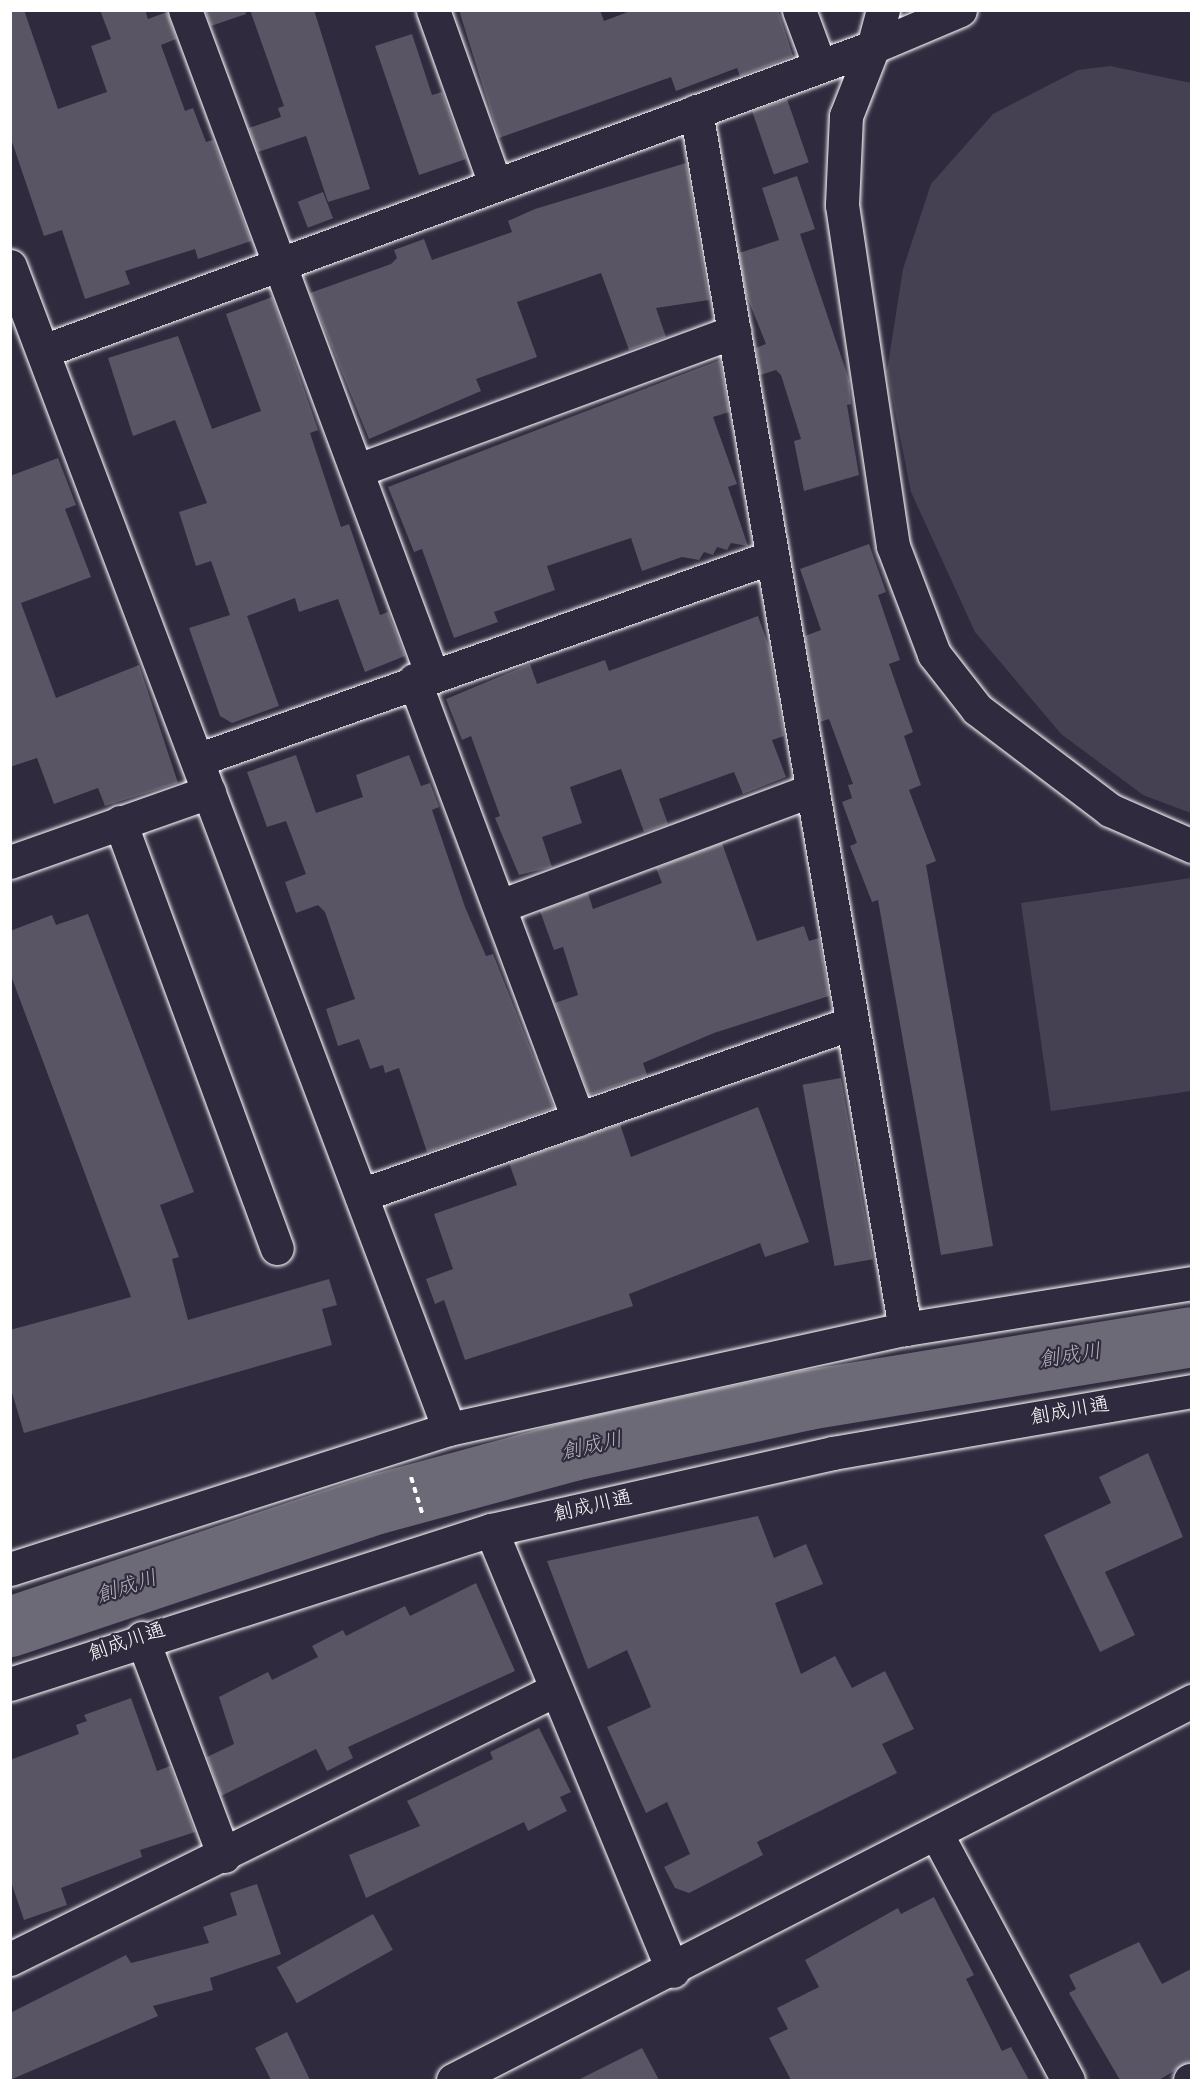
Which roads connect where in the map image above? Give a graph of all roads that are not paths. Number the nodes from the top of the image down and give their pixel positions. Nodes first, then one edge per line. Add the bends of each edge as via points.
1 (185, 10) edge
2 (433, 10) edge
3 (799, 10) edge
4 (883, 10) edge
5 (960, 10) edge
6 (873, 46) junction
7 (819, 64) junction
8 (696, 111) junction
9 (495, 184) junction
10 (279, 264) junction
11 (10, 266) edge
12 (734, 332) junction
13 (43, 351) junction
14 (357, 470) junction
15 (772, 556) junction
16 (423, 678) junction
17 (197, 760) junction
18 (812, 790) junction
19 (209, 792) junction
20 (120, 822) junction
21 (1191, 846) edge
22 (10, 862) edge
23 (500, 906) junction
24 (852, 1023) junction
25 (578, 1119) junction
26 (361, 1195) junction
27 (277, 1248) dead end
28 (1191, 1282) edge
29 (905, 1329) junction
30 (1191, 1391) edge
31 (449, 1429) junction
32 (491, 1530) junction
33 (10, 1569) edge
34 (142, 1638) junction
35 (10, 1684) edge
36 (555, 1690) junction
37 (1191, 1701) edge
38 (936, 1833) junction
39 (224, 1856) junction
40 (10, 1959) edge
41 (673, 1971) junction
42 (453, 2080) edge
43 (1068, 2080) edge

1 - 10 main road
2 - 9 main road
3 - 7 main road
4 - 6 main road
5 - 6 main road
6 - 7 main road
6 - 21 main road via 846,116 842,205 893,546 934,654 977,709 1110,810
7 - 8 main road
8 - 9 main road
8 - 12 main road
9 - 10 main road
10 - 13 main road
10 - 14 main road
11 - 13 main road
12 - 14 main road
12 - 15 main road
13 - 17 main road
14 - 16 main road
15 - 16 main road
15 - 18 main road
16 - 17 main road
16 - 23 main road
17 - 19 main road
18 - 23 main road
18 - 24 main road
19 - 20 main road
19 - 26 main road
20 - 22 main road
20 - 27 main road
23 - 25 main road
24 - 25 main road
24 - 29 main road
25 - 26 main road
26 - 31 main road
28 - 29 main road
29 - 31 main road
30 - 32 main road, 創成川通 via 833,1453
31 - 33 main road
32 - 34 main road, 創成川通
32 - 36 main road
34 - 35 main road, 創成川通
34 - 39 main road
36 - 39 main road
36 - 41 main road
37 - 38 main road
38 - 41 main road
38 - 43 main road
39 - 40 main road
41 - 42 main road

